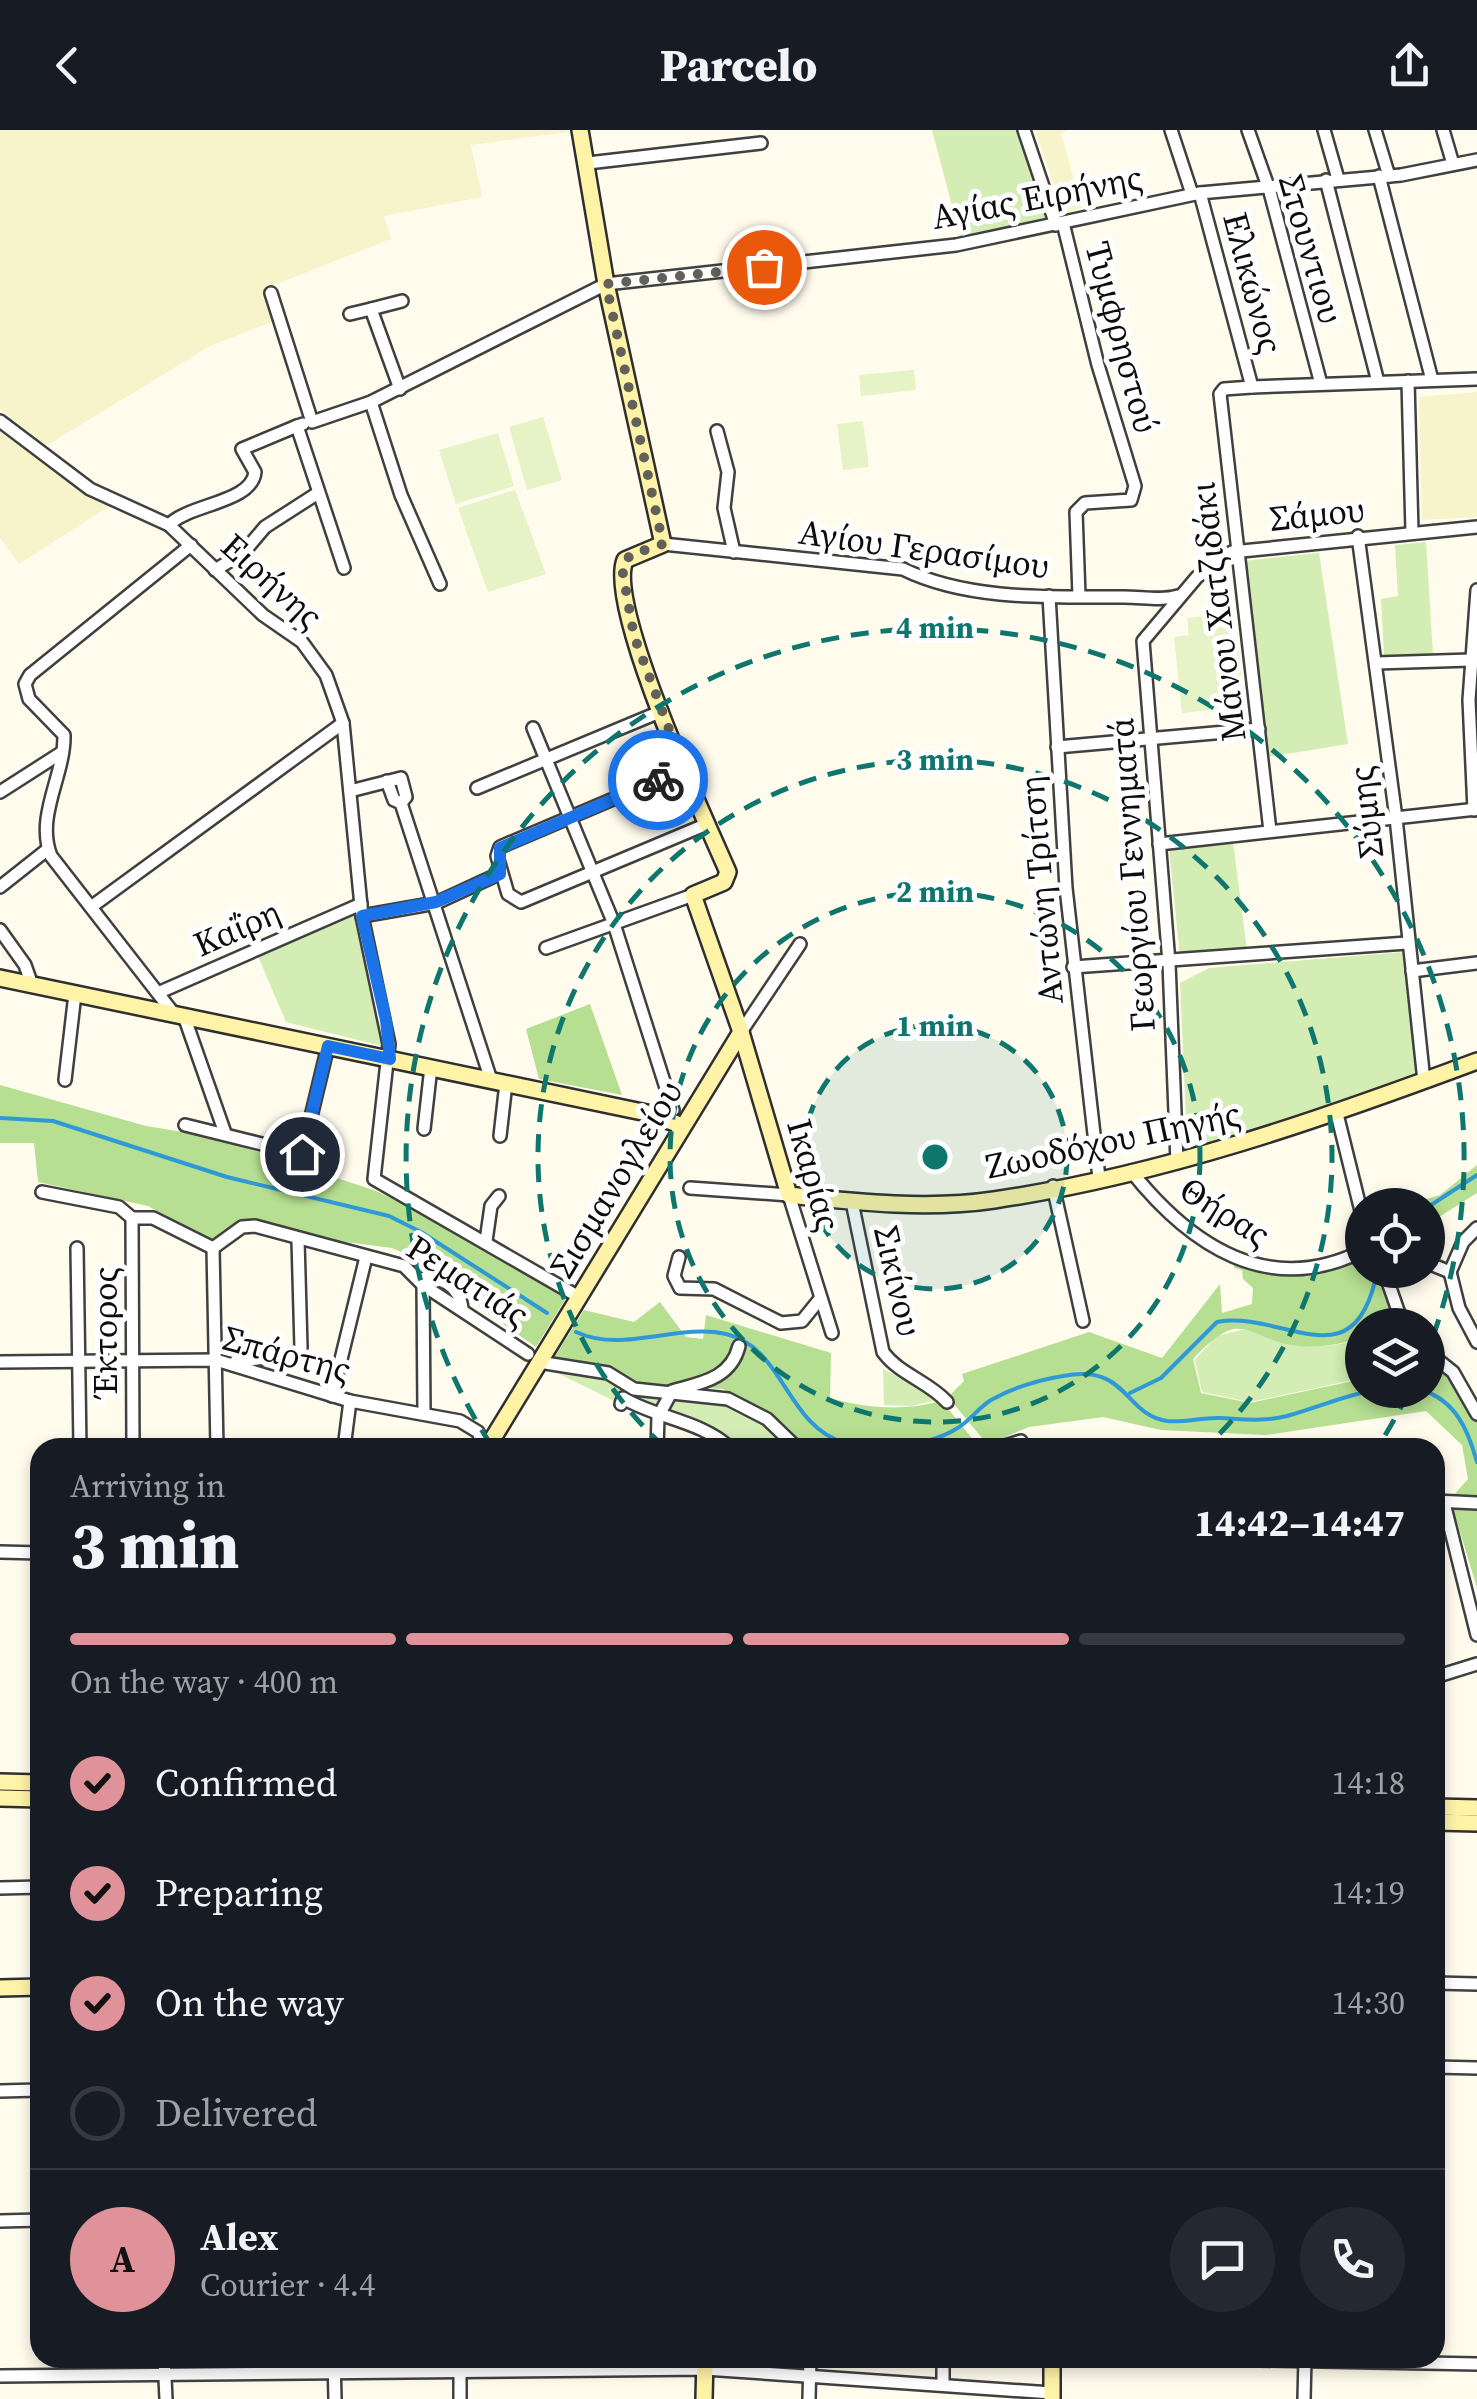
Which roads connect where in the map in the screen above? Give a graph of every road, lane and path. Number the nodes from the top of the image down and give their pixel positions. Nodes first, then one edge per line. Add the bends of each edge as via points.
1 (580, 130) edge
2 (1024, 130) edge
3 (1171, 130) edge
4 (1248, 130) edge
5 (1324, 130) edge
6 (1375, 130) edge
7 (1443, 130) edge
8 (761, 143) dead end
9 (1477, 160) edge
10 (588, 164) junction
11 (1453, 164) junction
12 (1384, 176) junction
13 (1332, 180) junction
14 (1266, 184) junction
15 (1196, 193) junction
16 (1060, 224) junction
17 (606, 284) junction
18 (270, 293) dead end
19 (402, 301) dead end
20 (371, 309) junction
21 (350, 314) dead end
22 (1477, 379) edge
23 (1432, 380) junction
24 (1378, 382) junction
25 (1408, 382) junction
26 (1321, 384) junction
27 (1252, 387) junction
28 (400, 388) junction
29 (371, 402) junction
30 (0, 421) edge
31 (312, 422) junction
32 (297, 426) junction
33 (717, 431) dead end
34 (318, 493) junction
35 (168, 525) junction
36 (1477, 527) edge
37 (1412, 532) junction
38 (1358, 536) junction
39 (663, 544) junction
40 (191, 545) junction
41 (1238, 550) junction
42 (734, 552) junction
43 (344, 568) dead end
44 (215, 570) junction
45 (440, 584) dead end
46 (1477, 590) edge
47 (1050, 596) junction
48 (1079, 596) junction
49 (1178, 596) junction
50 (1376, 663) junction
51 (1473, 665) edge
52 (662, 711) junction
53 (343, 723) junction
54 (532, 728) dead end
55 (1259, 729) junction
56 (1150, 739) junction
57 (1058, 747) junction
58 (60, 753) junction
59 (545, 760) junction
60 (684, 769) junction
61 (387, 781) junction
62 (1474, 784) edge
63 (477, 788) dead end
64 (350, 791) junction
65 (0, 792) edge
66 (401, 803) junction
67 (1475, 809) edge
68 (571, 818) junction
69 (1396, 818) junction
70 (707, 824) junction
71 (1270, 832) junction
72 (1159, 844) junction
73 (48, 848) junction
74 (593, 871) junction
75 (500, 874) junction
76 (0, 887) edge
77 (693, 895) junction
78 (436, 902) junction
79 (90, 907) junction
80 (361, 910) junction
81 (614, 924) junction
82 (0, 930) edge
83 (1408, 943) junction
84 (800, 944) dead end
85 (546, 948) dead end
86 (1169, 963) junction
87 (1477, 963) edge
88 (1073, 968) junction
89 (1412, 972) junction
90 (0, 978) edge
91 (32, 985) junction
92 (160, 992) junction
93 (75, 994) junction
94 (179, 1015) junction
95 (741, 1032) junction
96 (328, 1046) junction
97 (390, 1059) junction
98 (1477, 1061) edge
99 (431, 1067) junction
100 (65, 1080) dead end
101 (498, 1081) junction
102 (1424, 1081) junction
103 (1338, 1114) junction
104 (652, 1115) junction
105 (681, 1118) junction
106 (185, 1126) dead end
107 (424, 1129) dead end
108 (225, 1133) junction
109 (500, 1136) dead end
110 (669, 1149) junction
111 (1176, 1162) junction
112 (1131, 1171) junction
113 (1099, 1178) junction
114 (1053, 1186) junction
115 (690, 1188) dead end
116 (1356, 1188) edge
117 (42, 1192) dead end
118 (789, 1195) junction
119 (499, 1196) dead end
120 (852, 1202) junction
121 (132, 1218) junction
122 (1477, 1228) edge
123 (298, 1240) junction
124 (486, 1240) junction
125 (77, 1248) dead end
126 (213, 1248) junction
127 (1345, 1255) edge
128 (366, 1257) junction
129 (680, 1257) dead end
130 (1445, 1270) edge
131 (1450, 1272) junction
132 (421, 1282) junction
133 (579, 1297) junction
134 (819, 1300) junction
135 (1083, 1320) dead end
136 (832, 1333) dead end
137 (1477, 1342) edge
138 (739, 1346) dead end
139 (533, 1358) junction
140 (132, 1360) junction
141 (216, 1360) junction
142 (79, 1361) junction
143 (0, 1362) edge
144 (231, 1363) junction
145 (1445, 1366) edge
146 (672, 1390) junction
147 (332, 1396) junction
148 (350, 1401) junction
149 (947, 1402) dead end
150 (620, 1404) dead end
151 (424, 1414) junction
152 (1477, 1414) edge
153 (658, 1416) junction
154 (80, 1438) edge
155 (133, 1438) edge
156 (217, 1438) edge
157 (345, 1438) edge
158 (478, 1438) edge
159 (490, 1438) edge
160 (658, 1438) edge
161 (708, 1438) edge
162 (789, 1438) edge
163 (1445, 1503) edge
164 (1477, 1503) edge
165 (1445, 1521) edge
166 (0, 1552) edge
167 (30, 1553) edge
168 (1477, 1635) edge
169 (1477, 1664) edge
170 (1445, 1674) edge
171 (0, 1782) edge
172 (30, 1783) edge
173 (0, 1798) edge
174 (30, 1798) edge
175 (1445, 1807) edge
176 (1477, 1808) edge
177 (1445, 1822) edge
178 (1477, 1823) edge
179 (30, 1887) edge
180 (0, 1888) edge
181 (1445, 1983) edge
182 (1477, 1984) edge
183 (30, 1987) edge
184 (0, 1988) edge
185 (1445, 2067) edge
186 (1477, 2068) edge
187 (30, 2090) edge
188 (0, 2091) edge
189 (30, 2220) edge
190 (0, 2221) edge
191 (1445, 2363) edge
192 (1477, 2364) edge
193 (165, 2368) edge
194 (259, 2368) edge
195 (334, 2368) edge
196 (397, 2368) edge
197 (460, 2368) edge
198 (569, 2368) edge
199 (705, 2368) edge
200 (740, 2368) edge
201 (810, 2368) edge
202 (943, 2368) edge
203 (1052, 2368) edge
204 (1305, 2368) edge
205 (460, 2372) junction
206 (165, 2373) junction
207 (0, 2376) edge
208 (810, 2378) junction
209 (942, 2385) junction
210 (1052, 2396) edge
211 (166, 2399) edge
212 (335, 2399) edge
213 (460, 2399) edge
214 (704, 2399) edge
215 (809, 2399) edge
216 (1304, 2399) edge

1 - 10 street
2 - 16 street, Τυμφρηστού
3 - 15 street, Ελικώνος
4 - 14 street, Στουντιου
5 - 13 street
6 - 12 street
7 - 11 street
8 - 10 street
9 - 11 street, Αγίας Ειρήνης
10 - 17 street
11 - 12 street, Αγίας Ειρήνης
12 - 13 street, Αγίας Ειρήνης
12 - 23 street
13 - 14 street, Αγίας Ειρήνης
13 - 24 street
14 - 15 street, Αγίας Ειρήνης
14 - 26 street, Στουντιου
15 - 16 street, Αγίας Ειρήνης
15 - 27 street, Ελικώνος
16 - 17 street, Αγίας Ειρήνης via 956,245
16 - 48 street, Τυμφρηστού via 1135,486 1130,500 1085,503 1076,512
17 - 28 street
17 - 39 street
18 - 31 street
19 - 20 street
20 - 21 street
20 - 28 street
22 - 23 street
23 - 25 street
24 - 25 street
24 - 26 street
25 - 37 street
26 - 27 street
27 - 41 street, Μάνου Χατζιδάκι via 1220,394
28 - 29 street
29 - 31 street
29 - 45 street via 401,496
30 - 35 street, Ειρήνης via 90,489
31 - 32 street
32 - 34 street
32 - 35 street via 242,448 255,472 249,486 180,512
33 - 42 street via 728,472 724,508
34 - 43 street
34 - 44 street
35 - 40 street, Ειρήνης
36 - 37 street, Σάμου
37 - 38 street, Σάμου
38 - 41 street, Σάμου
38 - 50 street, Σύμης
39 - 42 street, Αγίου Γερασίμου
39 - 52 street via 630,555 622,568 634,636
40 - 44 street, Ειρήνης
40 - 58 street via 26,678 29,699 60,728
41 - 49 street, Σάμου
41 - 55 street, Μάνου Χατζιδάκι
42 - 47 street, Αγίου Γερασίμου via 903,569 963,588
44 - 53 street, Ειρήνης via 311,651
46 - 51 street
47 - 48 street, Αγίου Γερασίμου
47 - 57 street, Αντώνη Τρίτση
48 - 49 street, Αγίου Γερασίμου
49 - 56 street, Γεωργίου Γεννηματά via 1143,641
50 - 51 street
50 - 69 street, Σύμης
51 - 62 street
52 - 59 street
52 - 60 street
53 - 64 street, Ειρήνης
53 - 79 street
54 - 59 street
55 - 56 street
55 - 71 street, Μάνου Χατζιδάκι
56 - 57 street
56 - 72 street, Γεωργίου Γεννηματά
57 - 88 street, Αντώνη Τρίτση
58 - 65 street
58 - 73 street
59 - 63 street
59 - 68 street
60 - 68 street
60 - 70 street
61 - 64 street
61 - 66 street
61 - 66 street via 401,778
62 - 67 street
64 - 80 street, Ειρήνης
66 - 78 street
67 - 69 street
68 - 74 street
68 - 75 street via 500,848
69 - 71 street
69 - 83 street, Σύμης
70 - 74 street
70 - 77 street via 728,875
71 - 72 street
72 - 86 street, Γεωργίου Γεννηματά
73 - 76 street
73 - 79 street
74 - 75 street via 516,902
74 - 81 street
75 - 78 street
77 - 81 street
77 - 95 street, Ικαρίας
78 - 80 street
78 - 101 street
79 - 92 street
80 - 92 street, Καΐρη
80 - 97 street, Ειρήνης
81 - 85 street
81 - 105 street
82 - 91 street
83 - 86 street
83 - 89 street, Σύμης
84 - 95 street, Σισμανογλείου
86 - 88 street
86 - 111 street, Γεωργίου Γεννηματά
87 - 89 street
88 - 113 street, Αντώνη Τρίτση
89 - 102 street, Σύμης
90 - 91 street
91 - 93 street
92 - 94 street, Καΐρη
93 - 94 street
93 - 100 street
94 - 96 street
94 - 108 street, Καΐρη
95 - 105 street, Σισμανογλείου
95 - 118 street, Ικαρίας
96 - 97 street
96 - 108 street via 302,1154
97 - 99 street
97 - 124 street, Ειρήνης via 376,1183
98 - 102 street, Ζωοδόχου Πηγής
99 - 101 street
99 - 107 street
101 - 104 street
101 - 109 street
102 - 103 street, Ζωοδόχου Πηγής
103 - 111 street, Ζωοδόχου Πηγής
103 - 116 street
104 - 105 street
104 - 110 street
105 - 110 street, Σισμανογλείου
106 - 108 street
110 - 133 street, Σισμανογλείου
111 - 112 street, Ζωοδόχου Πηγής
112 - 113 street, Ζωοδόχου Πηγής
112 - 127 street, Θήρας via 1157,1204 1200,1237 1266,1270
113 - 114 street, Ζωοδόχου Πηγής
114 - 120 street, Ζωοδόχου Πηγής via 994,1200
114 - 135 street
115 - 118 street, Ζωοδόχου Πηγής
117 - 121 street via 119,1207
118 - 120 street, Ζωοδόχου Πηγής
118 - 134 street, Ικαρίας
119 - 124 street
120 - 149 street, Σικίνου via 883,1352
121 - 126 street via 154,1218
121 - 140 street, Έκτορος
122 - 131 street
123 - 126 street, Ρεματιάς via 242,1227
123 - 128 street, Ρεματιάς
123 - 144 street via 301,1348
124 - 133 street
125 - 142 street
126 - 141 street
128 - 132 street, Ρεματιάς via 392,1261
128 - 147 street
129 - 134 street via 674,1276 680,1288 714,1289 781,1324 802,1321
130 - 131 street
131 - 137 street
132 - 139 street, Ρεματιάς
132 - 151 street
133 - 139 street, Σισμανογλείου
134 - 136 street, Ικαρίας
138 - 146 street via 714,1379
139 - 146 street via 608,1373 634,1389
139 - 159 street, Σισμανογλείου
140 - 141 street, Σπάρτης
140 - 142 street, Σπάρτης
140 - 155 street, Έκτορος
141 - 144 street, Σπάρτης
141 - 156 street
142 - 143 street, Σπάρτης
142 - 154 street
144 - 147 street, Σπάρτης
145 - 152 street
146 - 153 street
146 - 162 street via 749,1408
147 - 148 street, Σπάρτης
148 - 151 street, Σπάρτης
148 - 157 street
150 - 153 street via 623,1398
151 - 158 street, Σπάρτης via 468,1424
153 - 160 street
153 - 161 street
163 - 164 street
165 - 168 street
166 - 167 street
169 - 170 street
171 - 172 street
173 - 174 street
175 - 176 street
177 - 178 street
179 - 180 street
181 - 182 street
183 - 184 street
185 - 186 street
187 - 188 street
189 - 190 street
191 - 192 street
193 - 206 street
194 - 206 street
195 - 212 street
196 - 205 street
197 - 205 street
198 - 205 street
199 - 214 street
200 - 208 street
201 - 208 street
202 - 209 street
203 - 210 street
204 - 216 street
205 - 213 street
206 - 207 street
206 - 211 street
208 - 209 street
208 - 215 street
209 - 210 street

